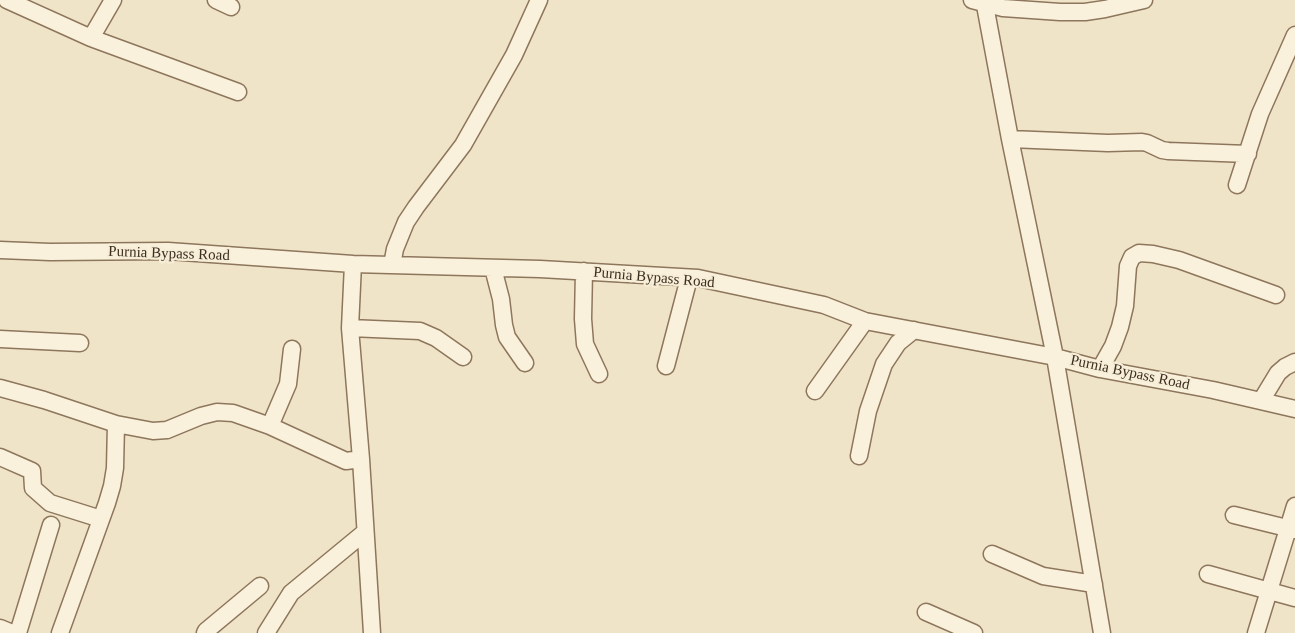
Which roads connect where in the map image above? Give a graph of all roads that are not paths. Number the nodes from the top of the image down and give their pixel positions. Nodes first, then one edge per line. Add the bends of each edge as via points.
1 (7, 0) edge
2 (113, 0) edge
3 (539, 0) edge
4 (1144, 0) edge
5 (980, 1) edge
6 (1295, 35) edge
7 (91, 38) junction
8 (238, 92) dead end
9 (1010, 139) junction
10 (1248, 154) junction
11 (1237, 185) dead end
12 (0, 250) edge
13 (353, 264) junction
14 (392, 265) junction
15 (493, 268) junction
16 (584, 272) junction
17 (689, 278) junction
18 (1276, 295) dead end
19 (865, 321) junction
20 (350, 328) junction
21 (914, 330) junction
22 (0, 339) edge
23 (80, 343) dead end
24 (292, 349) dead end
25 (463, 357) dead end
26 (1055, 357) junction
27 (1295, 362) edge
28 (525, 363) dead end
29 (666, 366) dead end
30 (1100, 369) junction
31 (599, 374) dead end
32 (0, 388) edge
33 (815, 391) dead end
34 (1261, 401) junction
35 (1295, 409) edge
36 (116, 424) junction
37 (270, 426) junction
38 (859, 456) dead end
39 (0, 457) edge
40 (361, 459) junction
41 (1295, 506) edge
42 (1234, 515) dead end
43 (101, 519) junction
44 (51, 525) dead end
45 (1292, 529) edge
46 (365, 532) junction
47 (992, 554) dead end
48 (1208, 574) dead end
49 (1094, 584) junction
50 (260, 586) dead end
51 (1269, 591) junction
52 (1295, 598) edge
53 (926, 612) dead end
54 (943, 627) edge
55 (0, 628) edge
56 (12, 633) edge
57 (18, 633) edge
58 (60, 633) edge
59 (206, 633) edge
60 (266, 633) edge
61 (372, 633) edge
62 (974, 633) edge
63 (1102, 633) edge
64 (1256, 633) edge

1 - 7 street
2 - 7 street
3 - 14 street via 514,55 464,145 406,222
4 - 5 street via 1085,12 1010,9
5 - 9 street
6 - 10 street via 1260,114
7 - 8 street
9 - 10 street via 1142,142 1168,151
9 - 26 street
10 - 11 street
12 - 13 street, Purnia Bypass Road via 168,251
13 - 14 street, Purnia Bypass Road
13 - 20 street
14 - 15 street, Purnia Bypass Road
15 - 16 street, Purnia Bypass Road
15 - 28 street via 507,337
16 - 17 street, Purnia Bypass Road
16 - 31 street via 585,344
17 - 19 street, Purnia Bypass Road via 824,305
17 - 29 street
18 - 30 street via 1179,260 1139,254 1132,257 1128,266 1120,327
19 - 21 street, Purnia Bypass Road
19 - 33 street
20 - 25 street via 420,331
20 - 40 street
21 - 26 street, Purnia Bypass Road
21 - 38 street via 898,343 884,364 868,411
22 - 23 street
24 - 37 street via 288,384
26 - 30 street, Purnia Bypass Road
26 - 49 street
27 - 34 street via 1278,373
30 - 34 street, Purnia Bypass Road
32 - 36 street
34 - 35 street, Purnia Bypass Road
36 - 37 street via 167,430 218,412
36 - 43 street via 115,468
37 - 40 street via 346,461
39 - 43 street via 32,471 33,488 50,503
40 - 46 street
41 - 45 street
42 - 45 street
43 - 58 street
44 - 57 street
45 - 51 street
46 - 60 street via 291,593
46 - 61 street
47 - 49 street via 1043,576
48 - 51 street
49 - 63 street
50 - 59 street
51 - 52 street
51 - 64 street
53 - 54 street
54 - 62 street
55 - 56 street

